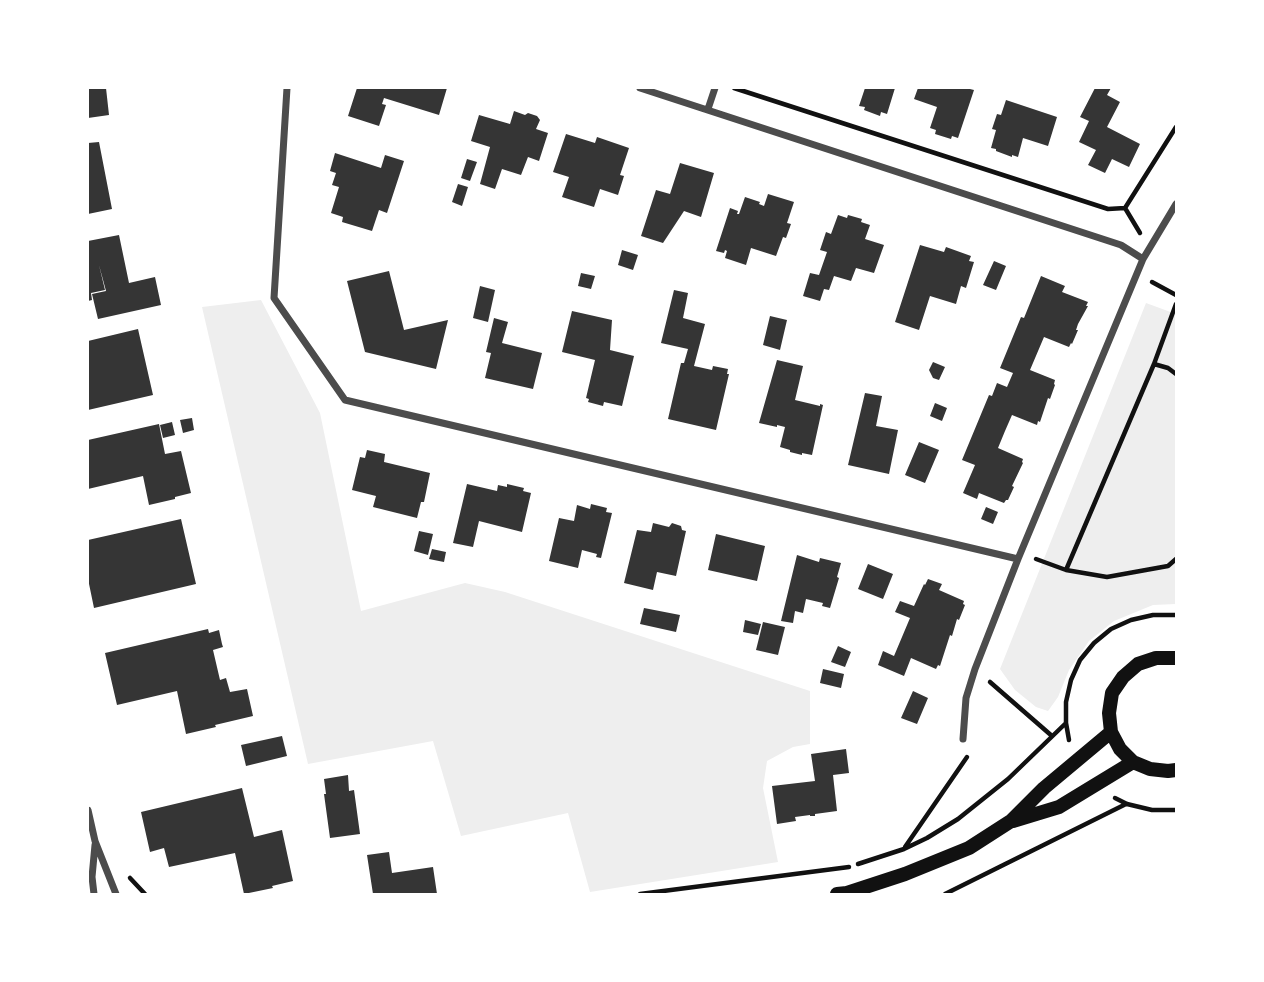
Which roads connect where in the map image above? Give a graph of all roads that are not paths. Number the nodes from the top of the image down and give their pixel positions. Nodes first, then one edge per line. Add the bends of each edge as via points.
1 (287, 88) edge
2 (640, 88) edge
3 (715, 88) edge
4 (708, 109) junction
5 (1177, 204) edge
6 (1143, 259) junction
7 (1020, 556) junction
8 (1177, 658) edge
9 (1111, 732) junction
10 (963, 739) dead end
11 (1133, 762) junction
12 (1177, 770) edge
13 (88, 810) edge
14 (1011, 821) junction
15 (95, 841) junction
16 (94, 894) edge
17 (116, 894) edge
18 (844, 894) edge

1 - 7 street via 274,298 345,400
2 - 4 street
3 - 4 street
4 - 6 street via 1121,245
5 - 6 street
6 - 7 street
7 - 10 street via 975,669 966,698
8 - 9 main road via 1138,664 1122,677 1112,693
9 - 11 main road
9 - 14 main road
11 - 12 main road via 1150,769
11 - 14 main road via 1059,807
13 - 15 street
14 - 18 main road via 969,848
15 - 16 street
15 - 17 street

